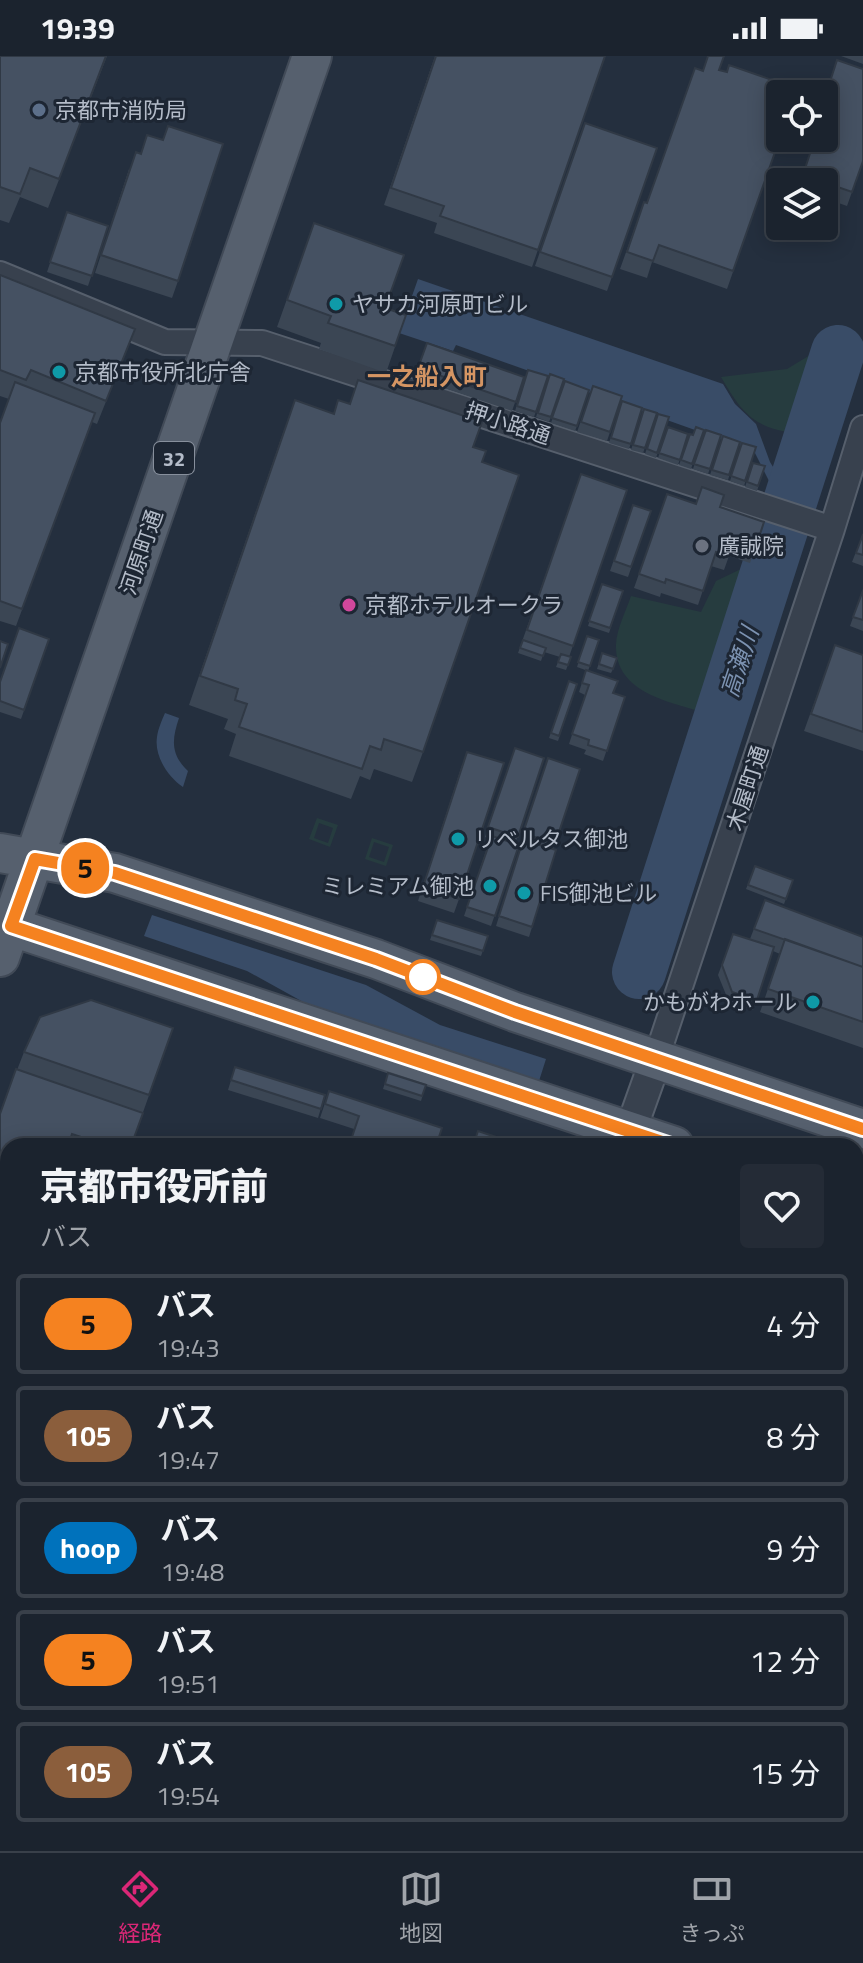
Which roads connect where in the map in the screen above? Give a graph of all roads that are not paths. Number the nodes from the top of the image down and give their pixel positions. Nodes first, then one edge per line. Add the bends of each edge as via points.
1 (312, 56) edge
2 (0, 274) edge
3 (214, 342) junction
4 (863, 428) edge
5 (832, 529) junction
6 (18, 856) edge
7 (4, 935) edge
8 (656, 1059) junction
9 (863, 1129) edge
10 (625, 1138) edge
11 (628, 1138) edge

1 - 3 main road, 河原町通 / 32
2 - 3 street, 押小路通 via 165,342
3 - 5 street, 押小路通 via 262,343
3 - 6 main road, 河原町通 / 32
4 - 5 street, 木屋町通
5 - 8 street, 木屋町通
6 - 7 main road, 河原町通 / 32
6 - 8 main road via 115,873
7 - 10 main road
8 - 9 main road
8 - 11 street, 木屋町通

